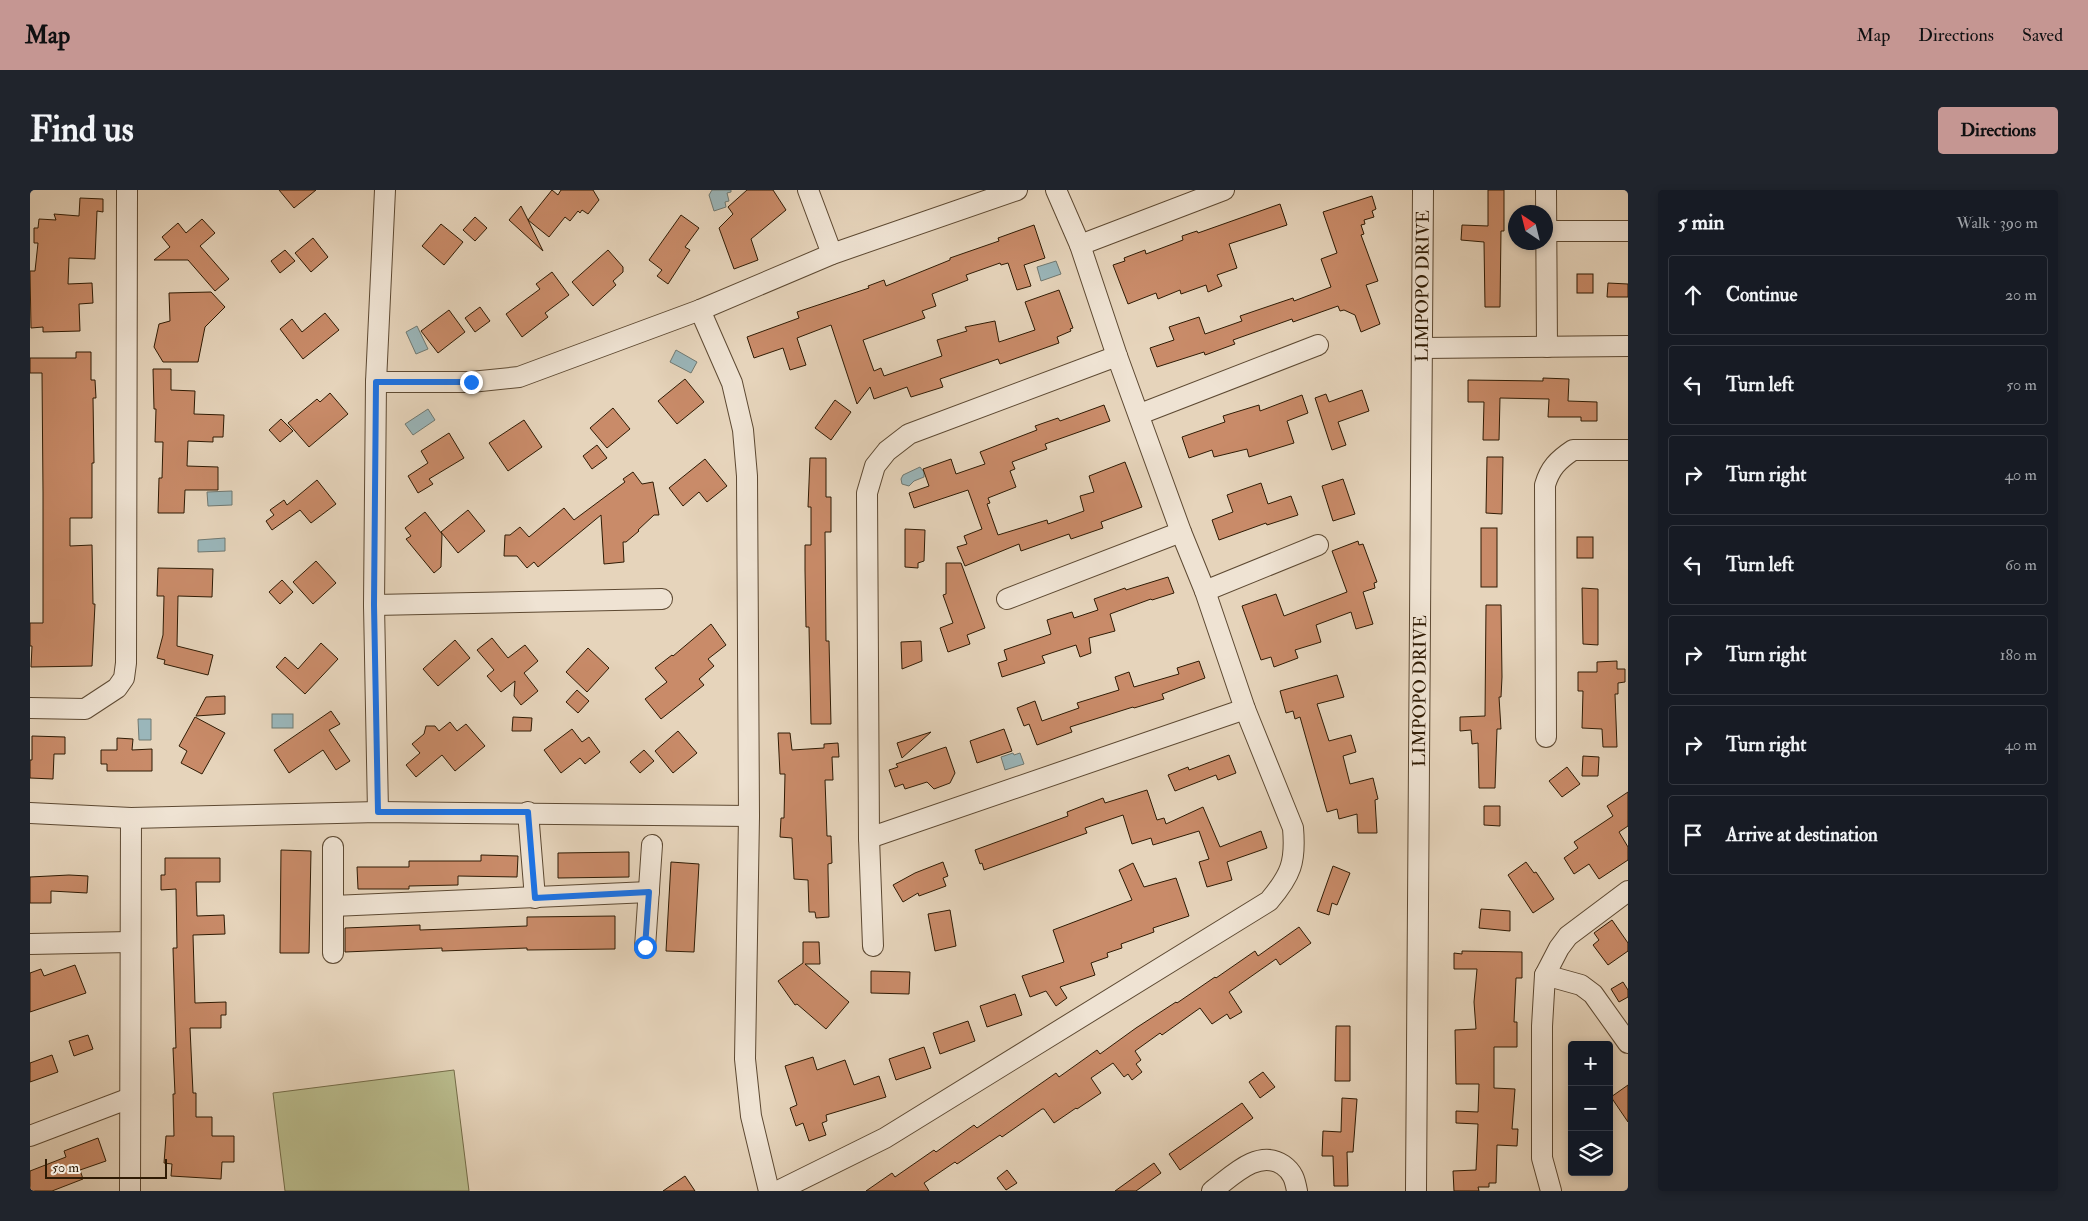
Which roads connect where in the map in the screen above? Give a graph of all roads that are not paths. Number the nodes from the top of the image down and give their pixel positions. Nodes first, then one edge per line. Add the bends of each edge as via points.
1 (127, 190) edge
2 (386, 190) edge
3 (808, 190) edge
4 (1017, 190) edge
5 (1056, 190) edge
6 (1224, 190) edge
7 (1423, 190) edge
8 (1546, 190) edge
9 (1546, 205) edge
10 (1553, 231) edge
11 (1628, 231) edge
12 (1080, 245) junction
13 (1547, 250) edge
14 (832, 254) junction
15 (700, 310) junction
16 (1318, 345) dead end
17 (1628, 346) edge
18 (1547, 347) junction
19 (1422, 348) junction
20 (1117, 356) junction
21 (376, 382) junction
22 (1140, 414) junction
23 (1628, 450) edge
24 (1181, 532) junction
25 (1318, 545) dead end
26 (1205, 591) junction
27 (662, 599) dead end
28 (1007, 599) dead end
29 (374, 605) junction
30 (30, 708) edge
31 (1244, 709) junction
32 (1546, 737) dead end
33 (378, 812) junction
34 (528, 812) junction
35 (30, 813) edge
36 (749, 816) junction
37 (131, 818) junction
38 (869, 838) junction
39 (652, 845) dead end
40 (333, 847) dead end
41 (1628, 890) edge
42 (649, 892) junction
43 (535, 898) junction
44 (333, 906) junction
45 (130, 942) junction
46 (30, 944) edge
47 (873, 946) dead end
48 (645, 947) dead end
49 (333, 953) dead end
50 (1545, 975) junction
51 (1628, 1043) edge
52 (130, 1098) junction
53 (30, 1136) edge
54 (130, 1191) edge
55 (769, 1191) edge
56 (778, 1191) edge
57 (1212, 1191) edge
58 (1297, 1191) edge
59 (1416, 1191) edge
60 (1551, 1191) edge

1 - 30 street via 124,678 117,688 85,710
2 - 21 street
3 - 14 street
4 - 14 street
5 - 12 street
6 - 12 street
7 - 19 street, LIMPOPO DRIVE
8 - 9 street
10 - 11 street
12 - 20 street
13 - 18 street
14 - 15 street
15 - 21 street via 519,377 471,382
15 - 36 street via 732,383 743,430 747,476
16 - 22 street
17 - 18 street
18 - 19 street
19 - 59 street, LIMPOPO DRIVE
20 - 22 street
20 - 38 street via 909,434 875,466 867,493
21 - 29 street
22 - 24 street
23 - 32 street via 1572,450 1553,466 1545,485
24 - 26 street
24 - 28 street
25 - 26 street
26 - 31 street
27 - 29 street
29 - 33 street
31 - 38 street
31 - 56 street via 1294,828 1293,864 1269,901 885,1138
33 - 34 street
33 - 37 street
34 - 36 street
34 - 43 street
35 - 37 street
36 - 55 street via 745,1059 751,1116
37 - 45 street
38 - 47 street
39 - 42 street
40 - 44 street
41 - 50 street via 1568,936
42 - 43 street
42 - 48 street
43 - 44 street
44 - 49 street
45 - 46 street
45 - 52 street
50 - 51 street via 1581,985 1593,994
50 - 60 street via 1542,1158
52 - 53 street
52 - 54 street
57 - 58 street via 1249,1164 1268,1160 1291,1172

